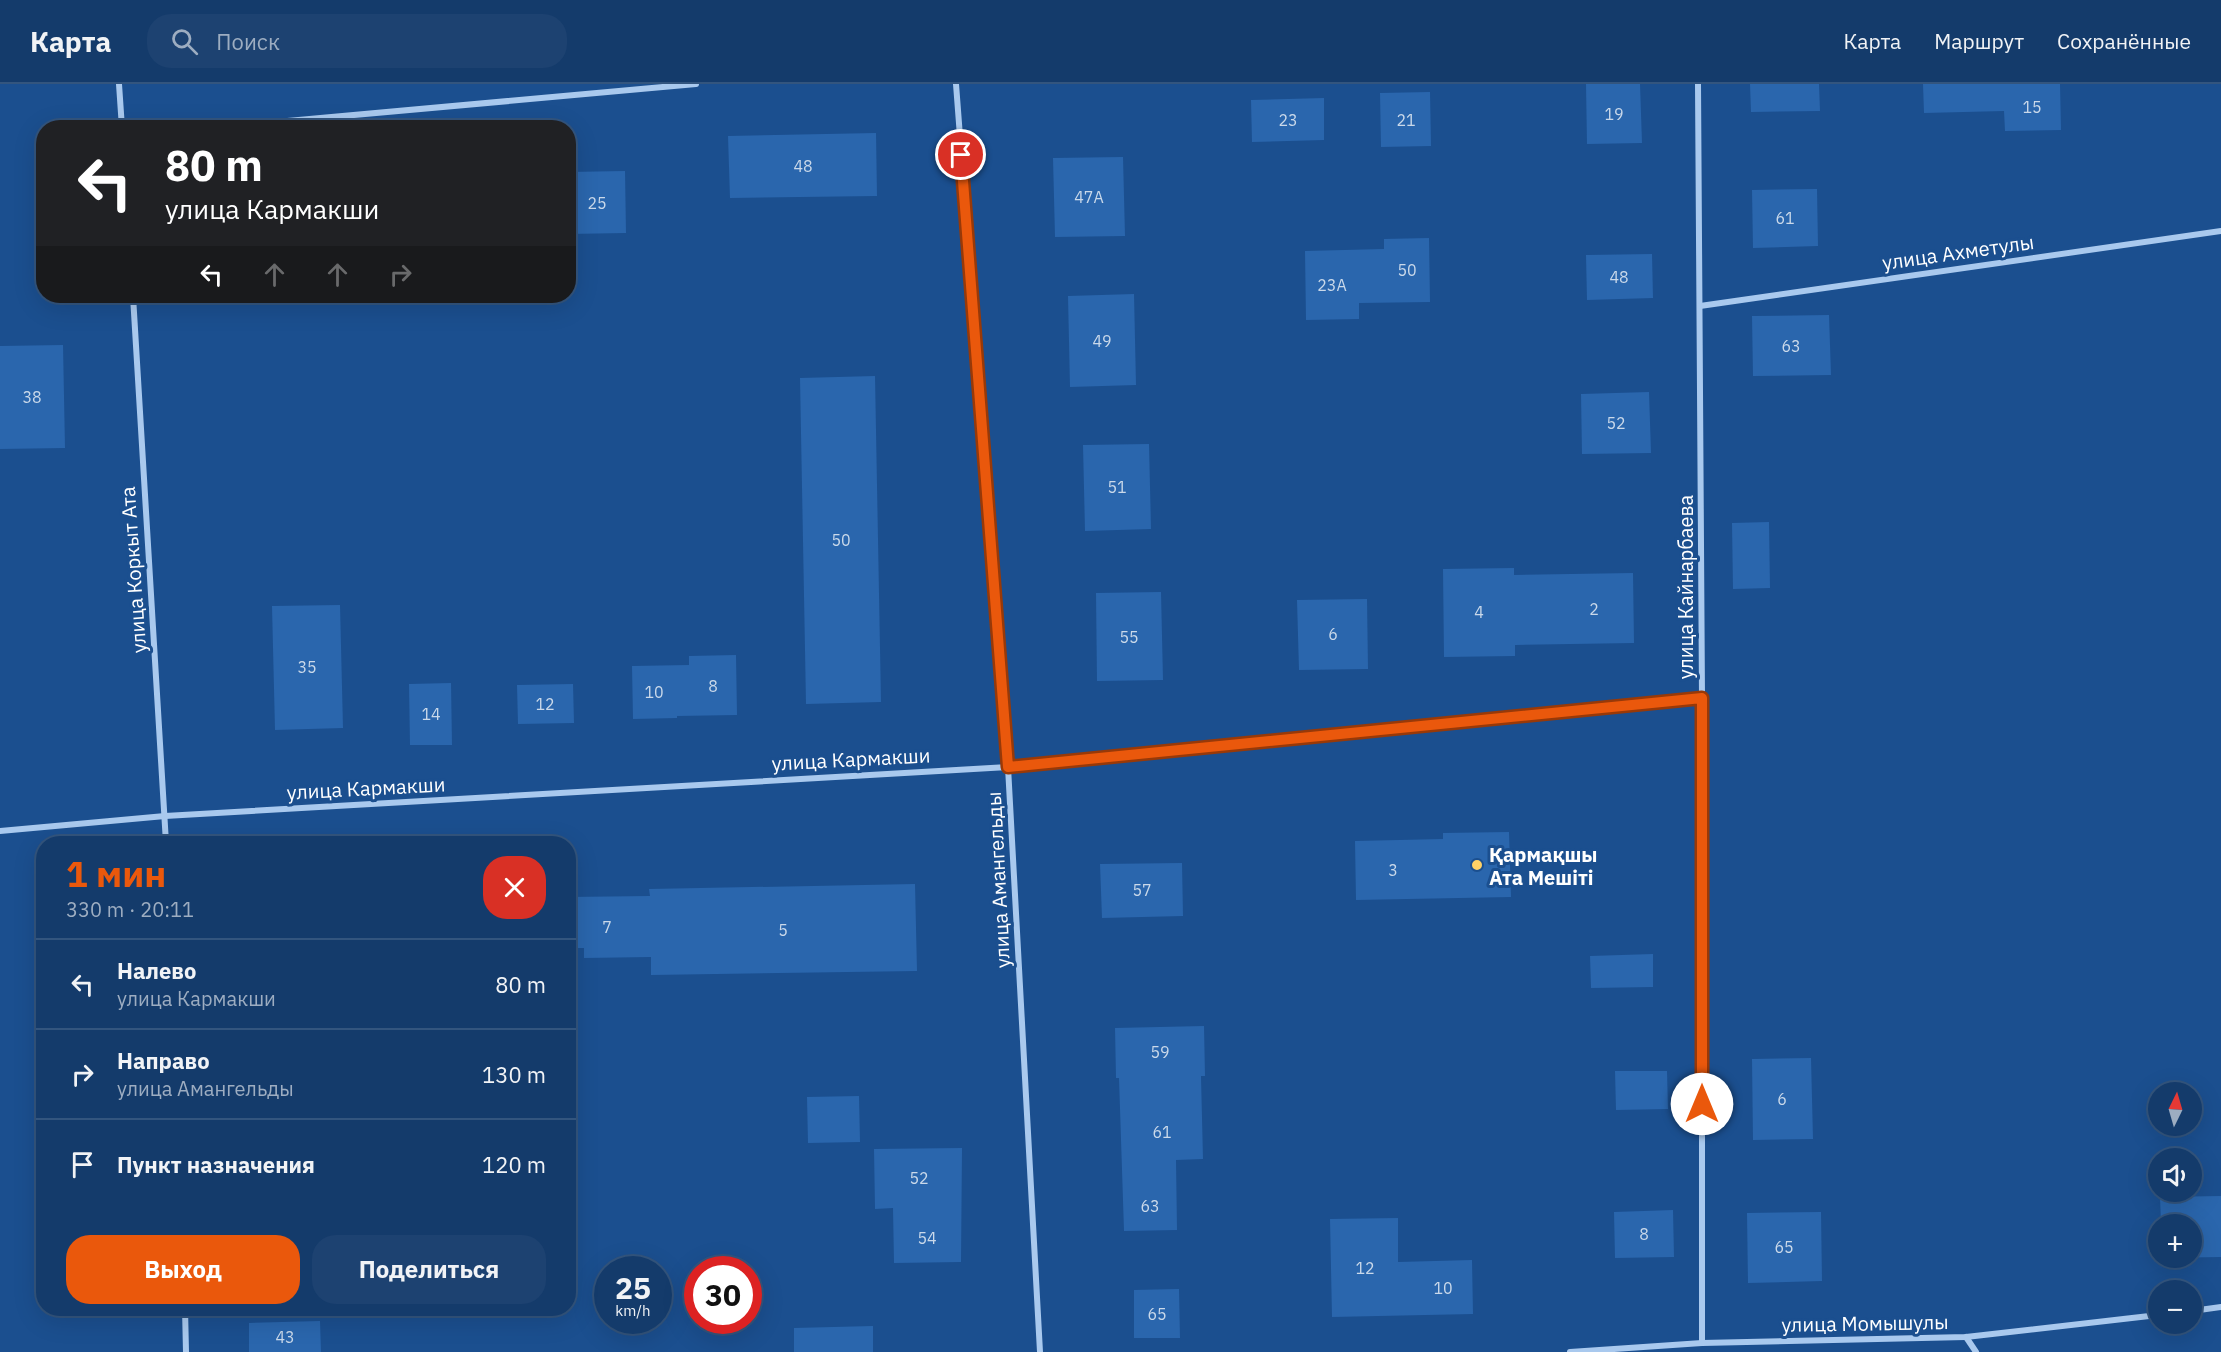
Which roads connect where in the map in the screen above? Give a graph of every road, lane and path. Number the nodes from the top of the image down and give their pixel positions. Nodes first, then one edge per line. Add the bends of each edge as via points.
1 (119, 84) edge
2 (696, 84) edge
3 (956, 84) edge
4 (1698, 84) edge
5 (121, 120) edge
6 (299, 120) edge
7 (2221, 231) edge
8 (133, 303) edge
9 (1700, 306) junction
10 (1702, 698) junction
11 (1008, 767) junction
12 (165, 816) junction
13 (0, 831) edge
14 (166, 836) edge
15 (2221, 1307) edge
16 (2202, 1310) edge
17 (185, 1316) edge
18 (2148, 1316) edge
19 (1966, 1337) junction
20 (1702, 1343) junction
21 (186, 1352) edge
22 (1040, 1352) edge
23 (1570, 1352) edge
24 (1976, 1352) edge

1 - 5 street
2 - 6 street
3 - 11 street, улица Амангельды
4 - 9 street, улица Кайнарбаева
7 - 9 street, улица Ахметулы
8 - 12 street, улица Коркыт Ата
9 - 10 street, улица Кайнарбаева
10 - 11 street, улица Кармакши
10 - 20 street, улица Кайнарбаева
11 - 12 street, улица Кармакши
11 - 22 street, улица Амангельды
12 - 13 street, улица Кармакши
12 - 14 street, улица Коркыт Ата
15 - 16 street
17 - 21 street
18 - 19 street, улица Момышулы
19 - 20 street, улица Момышулы
19 - 24 street
20 - 23 street, улица Момышулы

